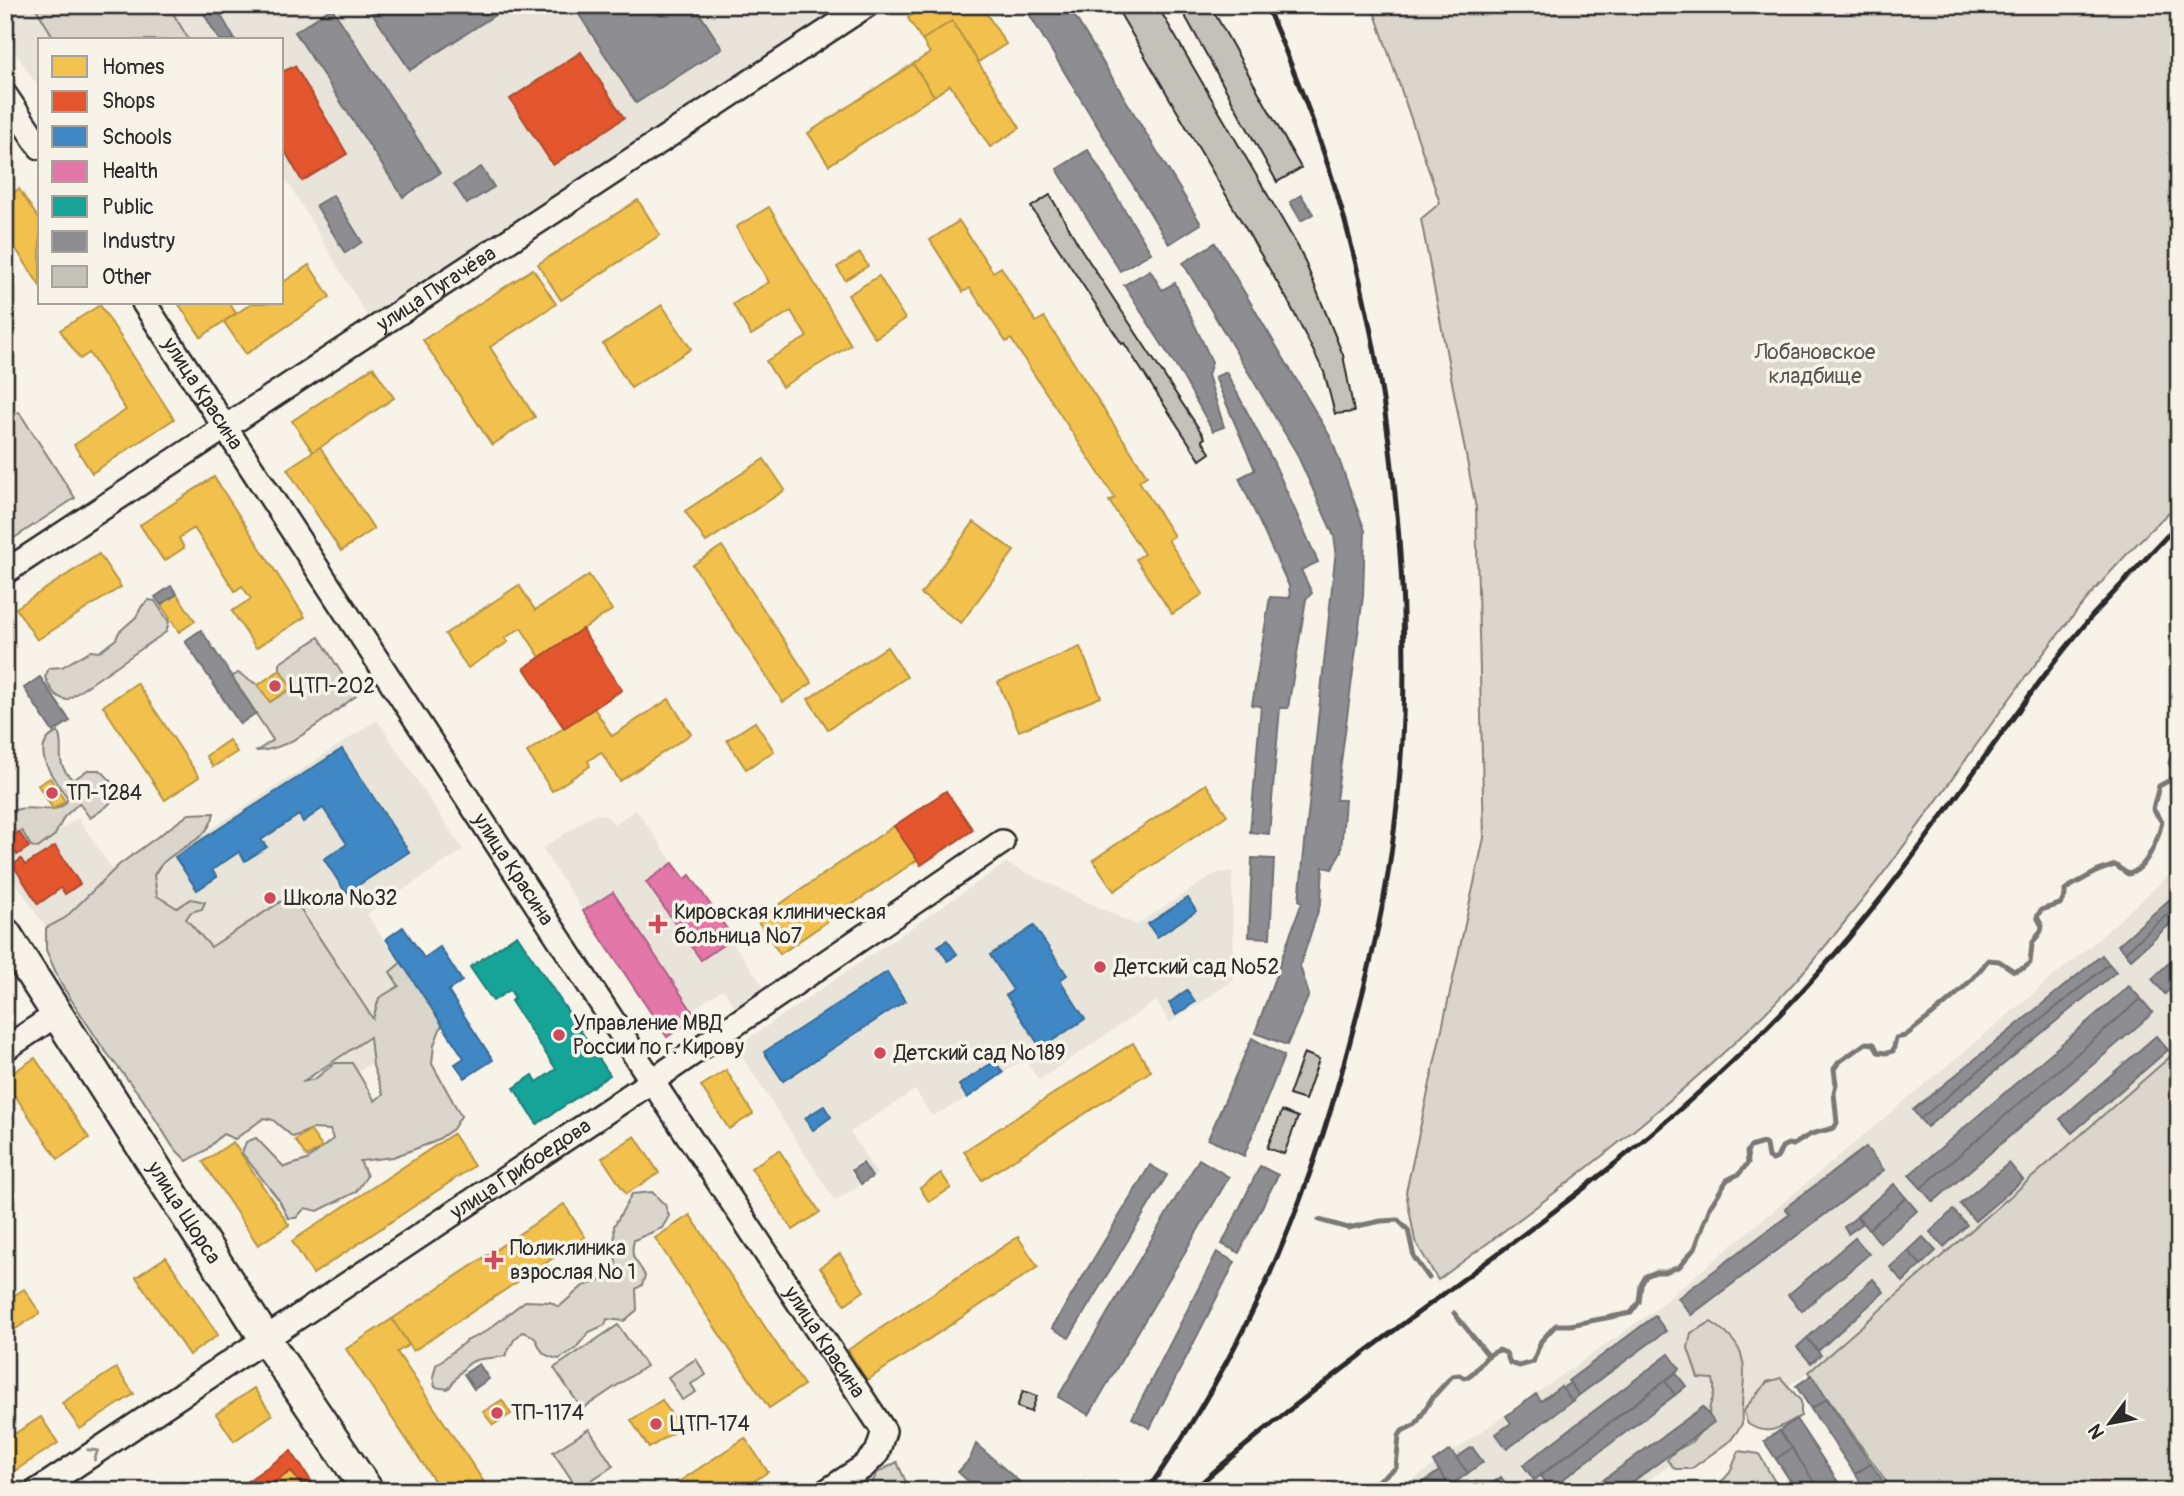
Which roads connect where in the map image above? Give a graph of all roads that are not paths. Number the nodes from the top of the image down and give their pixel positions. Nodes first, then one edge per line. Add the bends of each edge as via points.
1 (867, 5) edge
2 (5, 95) edge
3 (38, 144) edge
4 (145, 304) edge
5 (225, 426) junction
6 (5, 572) edge
7 (1002, 842) dead end
8 (5, 933) edge
9 (57, 1014) junction
10 (5, 1049) edge
11 (652, 1081) junction
12 (266, 1340) junction
13 (37, 1491) edge
14 (368, 1491) edge
15 (827, 1491) edge

1 - 5 street, улица Пугачёва
2 - 3 street
4 - 5 street, улица Красина
5 - 6 street, улица Пугачёва
5 - 11 street, улица Красина
7 - 11 street, улица Грибоедова
8 - 9 main road, улица Щорса
9 - 10 street
9 - 12 main road, улица Щорса
11 - 12 street, улица Грибоедова
11 - 15 street, улица Красина via 884,1431 877,1453
13 -> 12 street, улица Грибоедова
12 - 14 main road, улица Щорса

